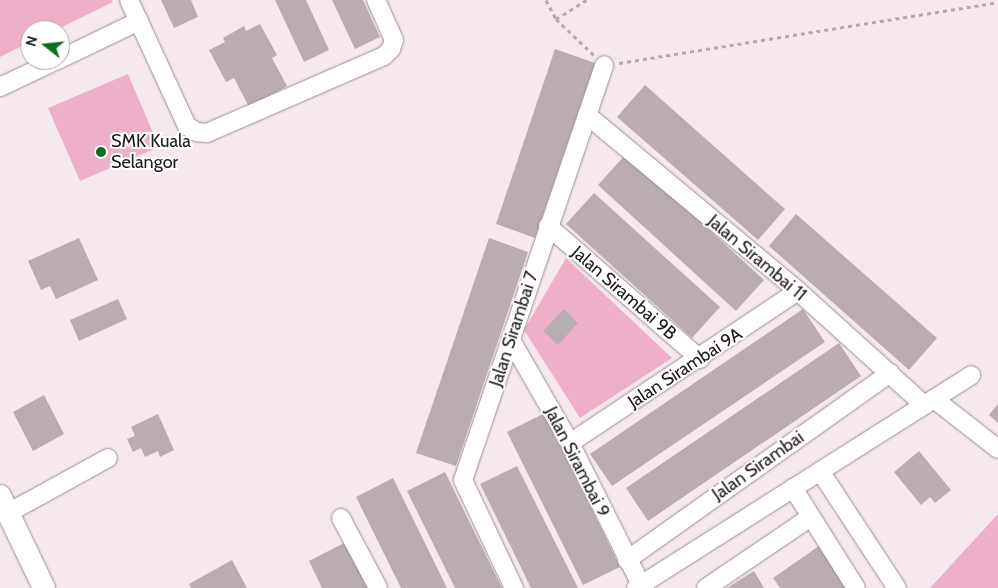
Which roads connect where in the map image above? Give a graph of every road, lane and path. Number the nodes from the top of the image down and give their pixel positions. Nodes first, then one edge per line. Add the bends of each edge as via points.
1 (129, 0) edge
2 (376, 0) edge
3 (546, 0) edge
4 (588, 0) edge
5 (998, 2) edge
6 (556, 19) junction
7 (139, 21) junction
8 (70, 54) edge
9 (604, 65) junction
10 (36, 70) edge
11 (0, 87) edge
12 (587, 115) junction
13 (548, 226) junction
14 (798, 292) junction
15 (511, 340) junction
16 (700, 360) junction
17 (890, 373) junction
18 (971, 375) dead end
19 (929, 402) junction
20 (570, 443) junction
21 (998, 449) edge
22 (108, 458) dead end
23 (820, 471) junction
24 (793, 488) junction
25 (4, 505) edge
26 (811, 517) junction
27 (341, 518) dead end
28 (627, 560) junction
29 (638, 586) edge
30 (44, 588) edge
31 (378, 588) edge
32 (514, 588) edge
33 (706, 588) edge
34 (856, 588) edge
35 (897, 588) edge

1 - 7 street
2 - 7 street via 394,40 384,56 207,133 187,126
3 - 6 path
4 - 6 path
5 - 9 path
6 - 9 path
7 - 8 street
9 - 12 street, Jalan Sirambai 7
10 - 11 street
12 - 13 street, Jalan Sirambai 7
12 - 14 street, Jalan Sirambai 11
13 - 15 street, Jalan Sirambai 7
13 - 16 street, Jalan Sirambai 9B
14 - 16 street, Jalan Sirambai 9A
14 - 17 street, Jalan Sirambai 11
15 - 20 street, Jalan Sirambai 9
15 - 32 street, Jalan Sirambai 7 via 463,480
16 - 20 street, Jalan Sirambai 9A
17 - 19 street, Jalan Sirambai 11
17 - 28 street, Jalan Sirambai
18 - 19 street, Jalan Sirambai
19 - 21 street, Jalan Sirambai 11
19 - 23 street, Jalan Sirambai
20 - 28 street, Jalan Sirambai 9
22 - 25 street
23 - 24 street, Jalan Sirambai
23 - 35 street
24 - 26 street
24 - 29 street, Jalan Sirambai
25 - 30 main road
26 - 33 street
26 - 34 street
27 - 31 street
28 - 29 street, Jalan Sirambai 9

